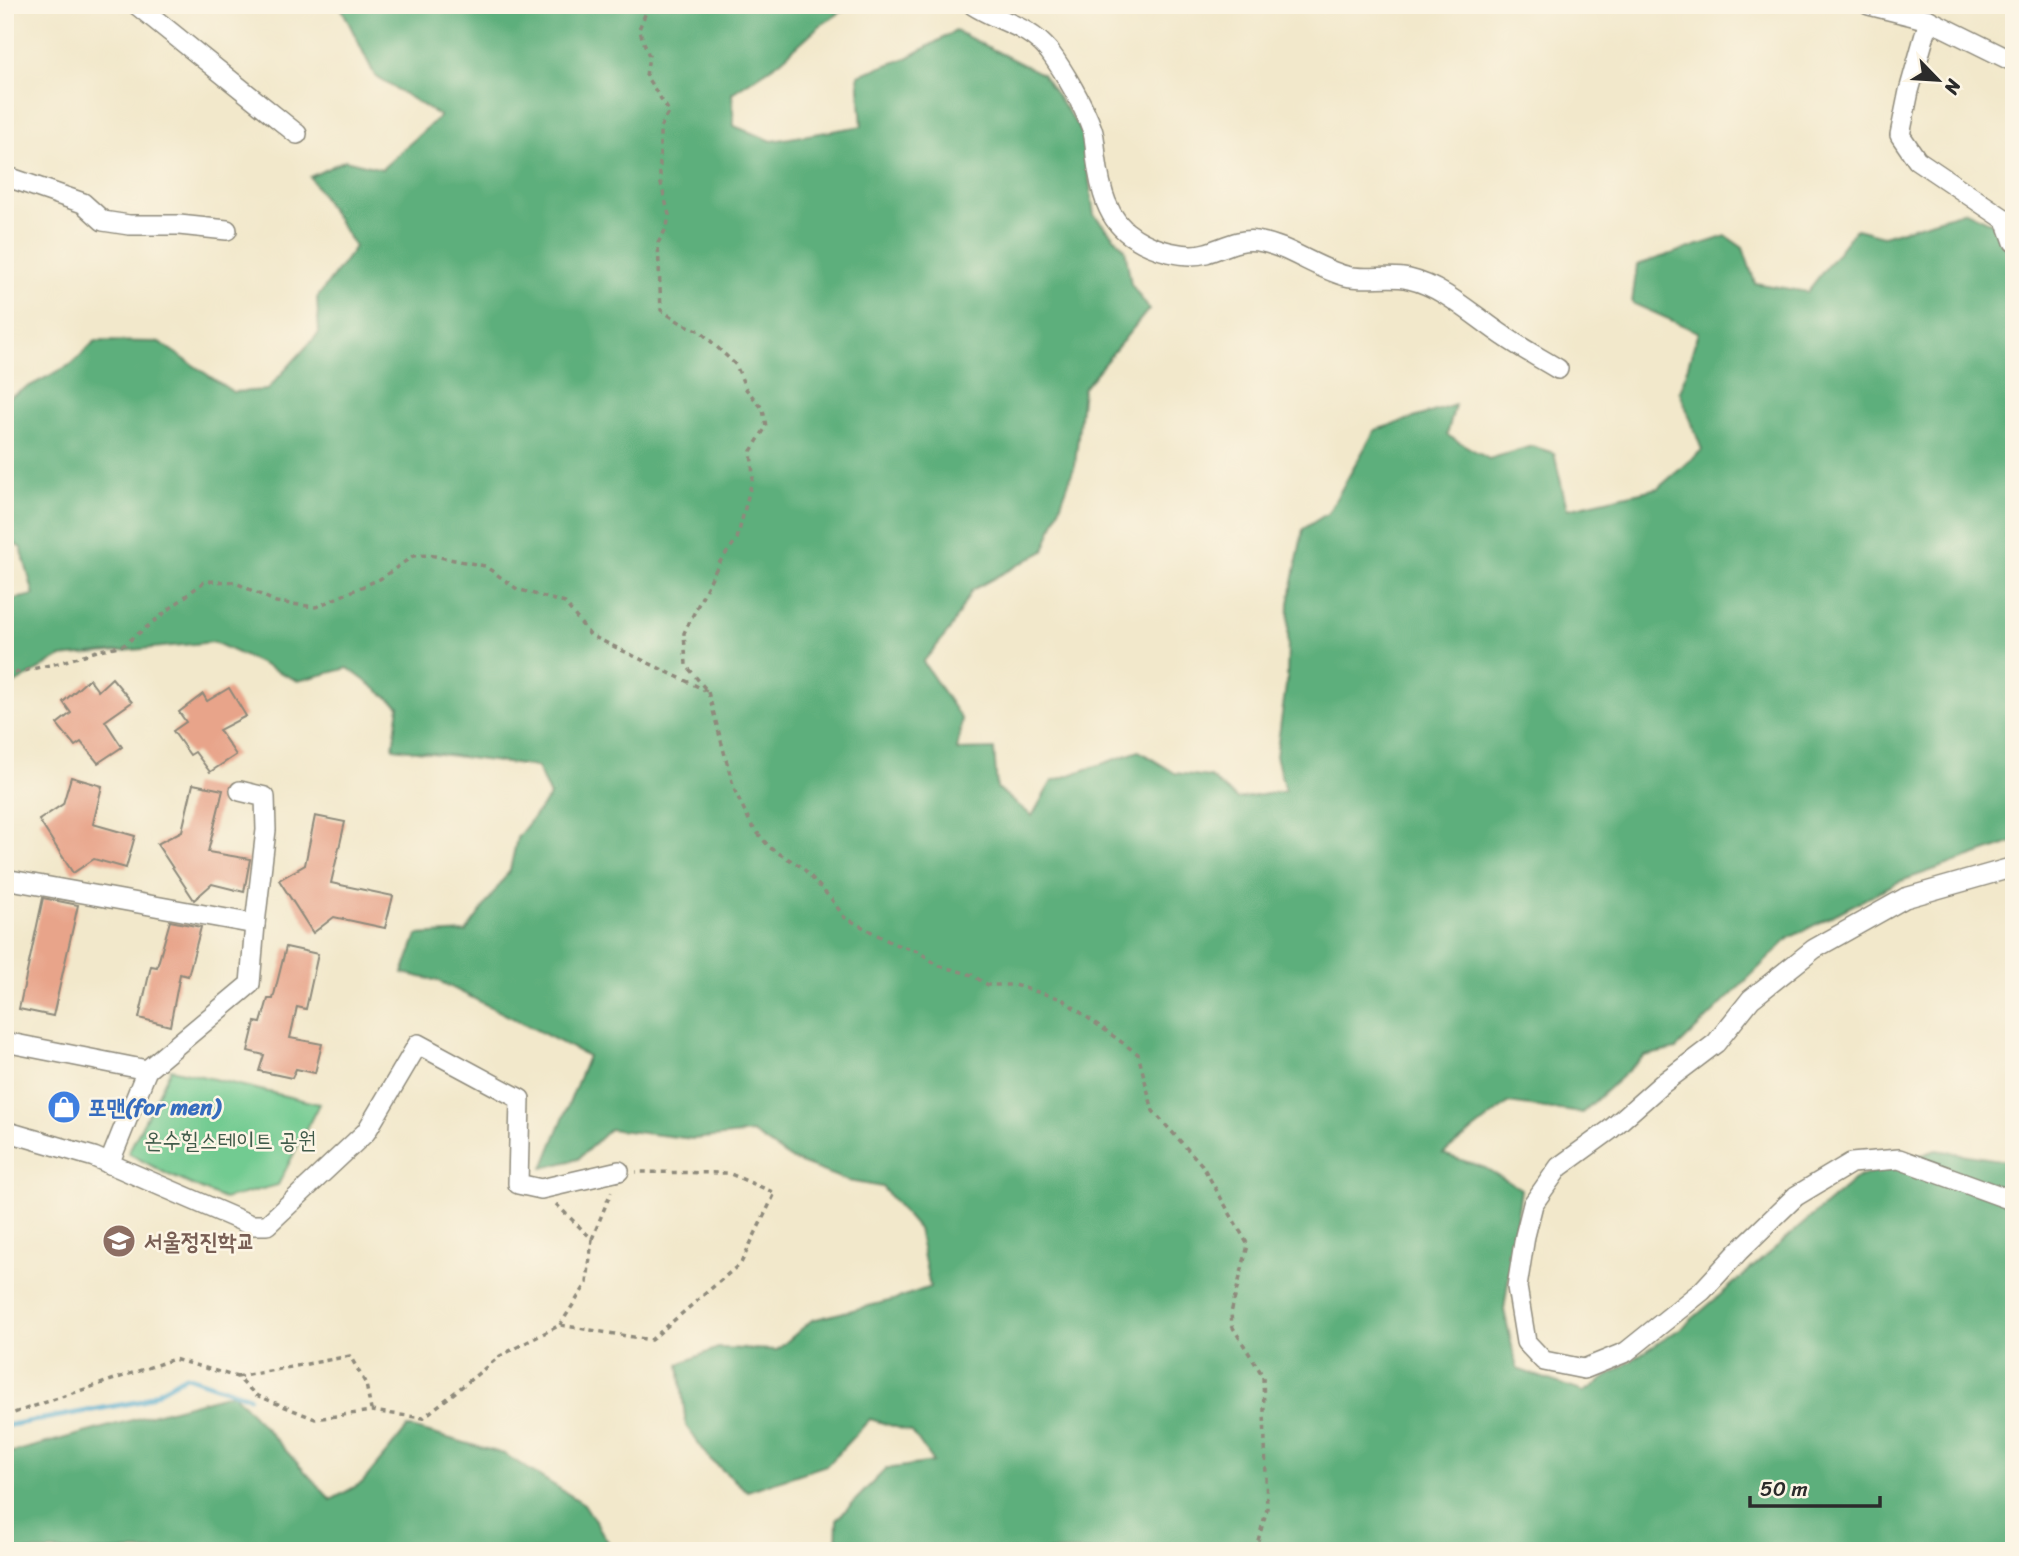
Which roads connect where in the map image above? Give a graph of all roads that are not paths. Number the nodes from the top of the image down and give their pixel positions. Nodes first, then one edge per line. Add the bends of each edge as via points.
1 (136, 5) edge
2 (972, 5) edge
3 (1869, 5) edge
4 (1929, 20) junction
5 (2014, 62) edge
6 (297, 134) dead end
7 (5, 176) edge
8 (227, 230) dead end
9 (2014, 242) edge
10 (1558, 369) dead end
11 (240, 791) dead end
12 (2014, 867) edge
13 (5, 879) edge
14 (255, 924) junction
15 (5, 1042) edge
16 (147, 1070) junction
17 (5, 1131) edge
18 (109, 1164) junction
19 (619, 1171) road end
20 (2014, 1201) edge

1 - 6 street
2 - 10 street via 1021,27 1049,51 1093,131 1108,208 1135,238 1181,254 1204,254 1256,241 1345,276 1407,278 1440,292
3 - 4 street
4 - 5 street
4 - 9 street via 1900,135 1917,160 2006,220
7 - 8 street via 83,203 103,221
11 - 14 street via 265,797 266,830
12 - 20 street via 1905,898 1814,949 1751,999 1716,1043 1559,1167 1533,1204 1525,1236 1517,1287 1526,1342 1544,1362 1584,1369 1626,1353 1702,1291 1796,1196 1851,1163 1899,1159
13 - 14 street
14 - 16 street via 250,984
15 - 16 street
16 - 18 street
17 - 18 street
18 - 19 street via 250,1225 267,1225 366,1132 418,1044 520,1099 518,1184 541,1189

